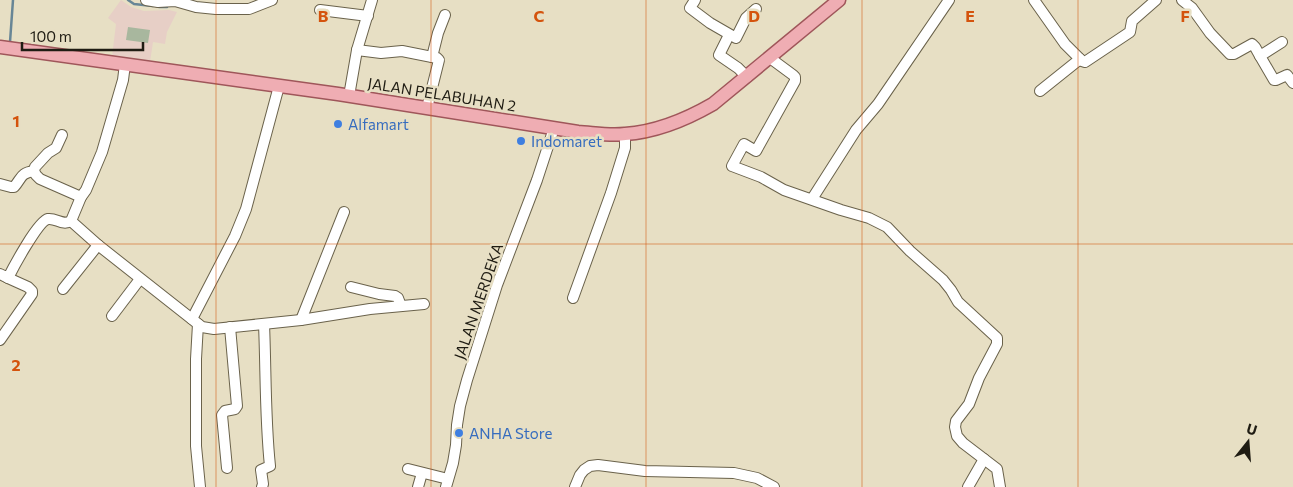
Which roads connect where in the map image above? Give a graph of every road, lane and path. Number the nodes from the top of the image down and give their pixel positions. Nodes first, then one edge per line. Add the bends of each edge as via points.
1 (146, 0) edge
2 (272, 0) edge
3 (372, 0) edge
4 (695, 0) edge
5 (839, 0) edge
6 (949, 0) edge
7 (1034, 0) edge
8 (1156, 0) edge
9 (1182, 0) edge
10 (756, 9) dead end
11 (320, 10) dead end
12 (445, 15) dead end
13 (368, 16) junction
14 (730, 35) junction
15 (1282, 42) dead end
16 (0, 47) edge
17 (357, 50) junction
18 (432, 56) junction
19 (1260, 56) junction
20 (770, 58) junction
21 (1080, 59) junction
22 (125, 64) junction
23 (747, 77) junction
24 (1293, 82) edge
25 (279, 86) junction
26 (1040, 91) dead end
27 (349, 96) junction
28 (427, 108) junction
29 (554, 128) junction
30 (625, 134) junction
31 (62, 135) dead end
32 (34, 171) junction
33 (0, 184) edge
34 (81, 196) junction
35 (812, 199) junction
36 (344, 212) dead end
37 (71, 221) junction
38 (98, 245) junction
39 (4, 276) edge
40 (140, 279) junction
41 (351, 287) dead end
42 (63, 289) dead end
43 (573, 298) dead end
44 (424, 304) dead end
45 (401, 306) junction
46 (112, 316) dead end
47 (301, 320) junction
48 (195, 322) junction
49 (264, 324) junction
50 (230, 327) junction
51 (0, 340) edge
52 (984, 459) junction
53 (227, 468) dead end
54 (408, 469) dead end
55 (422, 473) junction
56 (447, 483) edge
57 (200, 487) edge
58 (262, 487) edge
59 (418, 487) edge
60 (575, 487) edge
61 (774, 487) edge
62 (968, 487) edge
63 (1000, 487) edge

1 - 2 street via 175,1 216,9 249,9
3 - 13 street
4 - 14 street via 690,8
5 - 20 main road, JALAN PELABUHAN 2
6 - 35 street via 878,104 856,130
7 - 21 street via 1065,44
8 - 21 street via 1132,20 1130,32 1086,62
9 - 19 street via 1230,54 1252,44
10 - 14 street via 746,18 736,38
11 - 13 street
12 - 18 street
13 - 17 street
14 - 23 street via 719,55
15 - 19 street
16 - 22 main road, JALAN PELABUHAN 2
17 - 18 street via 402,51
17 - 27 street
18 - 28 street via 439,60
19 - 24 street via 1274,80 1286,75
20 - 23 main road, JALAN PELABUHAN 2
20 - 35 street via 792,73 795,81 756,151 744,144 732,166
21 - 26 street
22 - 25 main road, JALAN PELABUHAN 2
22 - 34 street via 102,152
23 - 30 main road, JALAN PELABUHAN 2 via 713,104 690,117 648,131
25 - 27 main road, JALAN PELABUHAN 2
25 - 48 street via 246,209
27 - 28 main road, JALAN PELABUHAN 2
28 - 29 main road, JALAN PELABUHAN 2
29 - 30 main road, JALAN PELABUHAN 2
29 - 56 street, JALAN MERDEKA via 467,380
30 - 43 street via 625,148 611,194
31 - 32 street via 56,148
32 - 33 street via 23,174 14,187
32 - 34 street via 40,179
34 - 37 street
35 - 52 street via 887,227 997,338 969,404 954,427 963,443
36 - 47 street
37 - 38 street
37 - 39 street via 45,220
38 - 40 street
38 - 42 street
39 - 51 street via 28,287 32,294
40 - 46 street
40 - 48 street
41 - 45 street via 395,296
44 - 45 street
45 - 47 street
47 - 49 street
48 - 50 street via 207,328
48 - 57 street via 196,446
49 - 50 street
49 - 58 street via 270,466 261,470
50 - 53 street via 237,406 225,410 222,415
52 - 62 street
52 - 63 street via 996,469
54 - 55 street
55 - 56 street
55 - 59 street
60 - 61 street via 584,470 598,465 645,471 734,473 756,478

